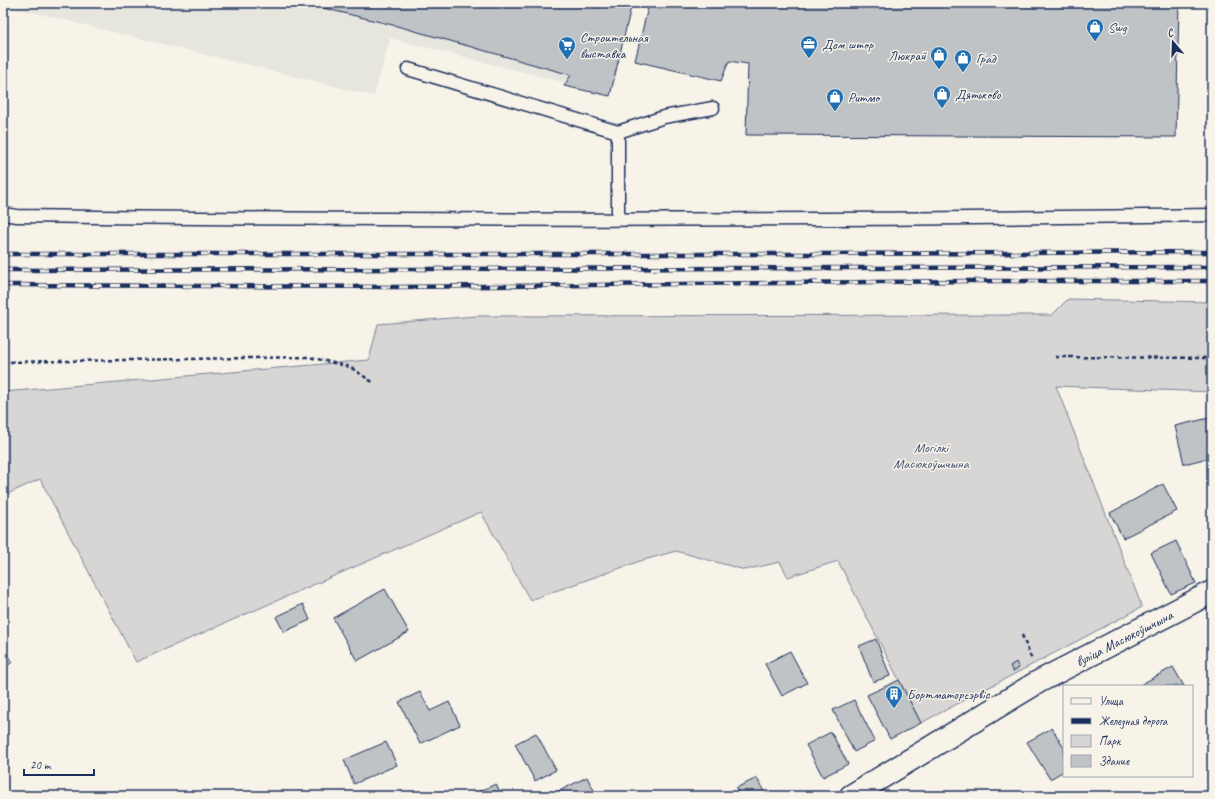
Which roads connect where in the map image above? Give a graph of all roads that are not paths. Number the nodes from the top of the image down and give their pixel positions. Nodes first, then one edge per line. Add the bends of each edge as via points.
1 (408, 69) dead end
2 (713, 108) dead end
3 (618, 132) junction
4 (3, 214) edge
5 (1212, 215) edge
6 (618, 219) junction
7 (1212, 592) edge
8 (851, 796) edge

1 - 3 lane
2 - 3 lane via 664,117
3 - 6 lane
4 - 6 lane via 273,219
5 - 6 lane via 960,219
7 - 8 street, вуліца Масюкоўшчына via 1038,682

